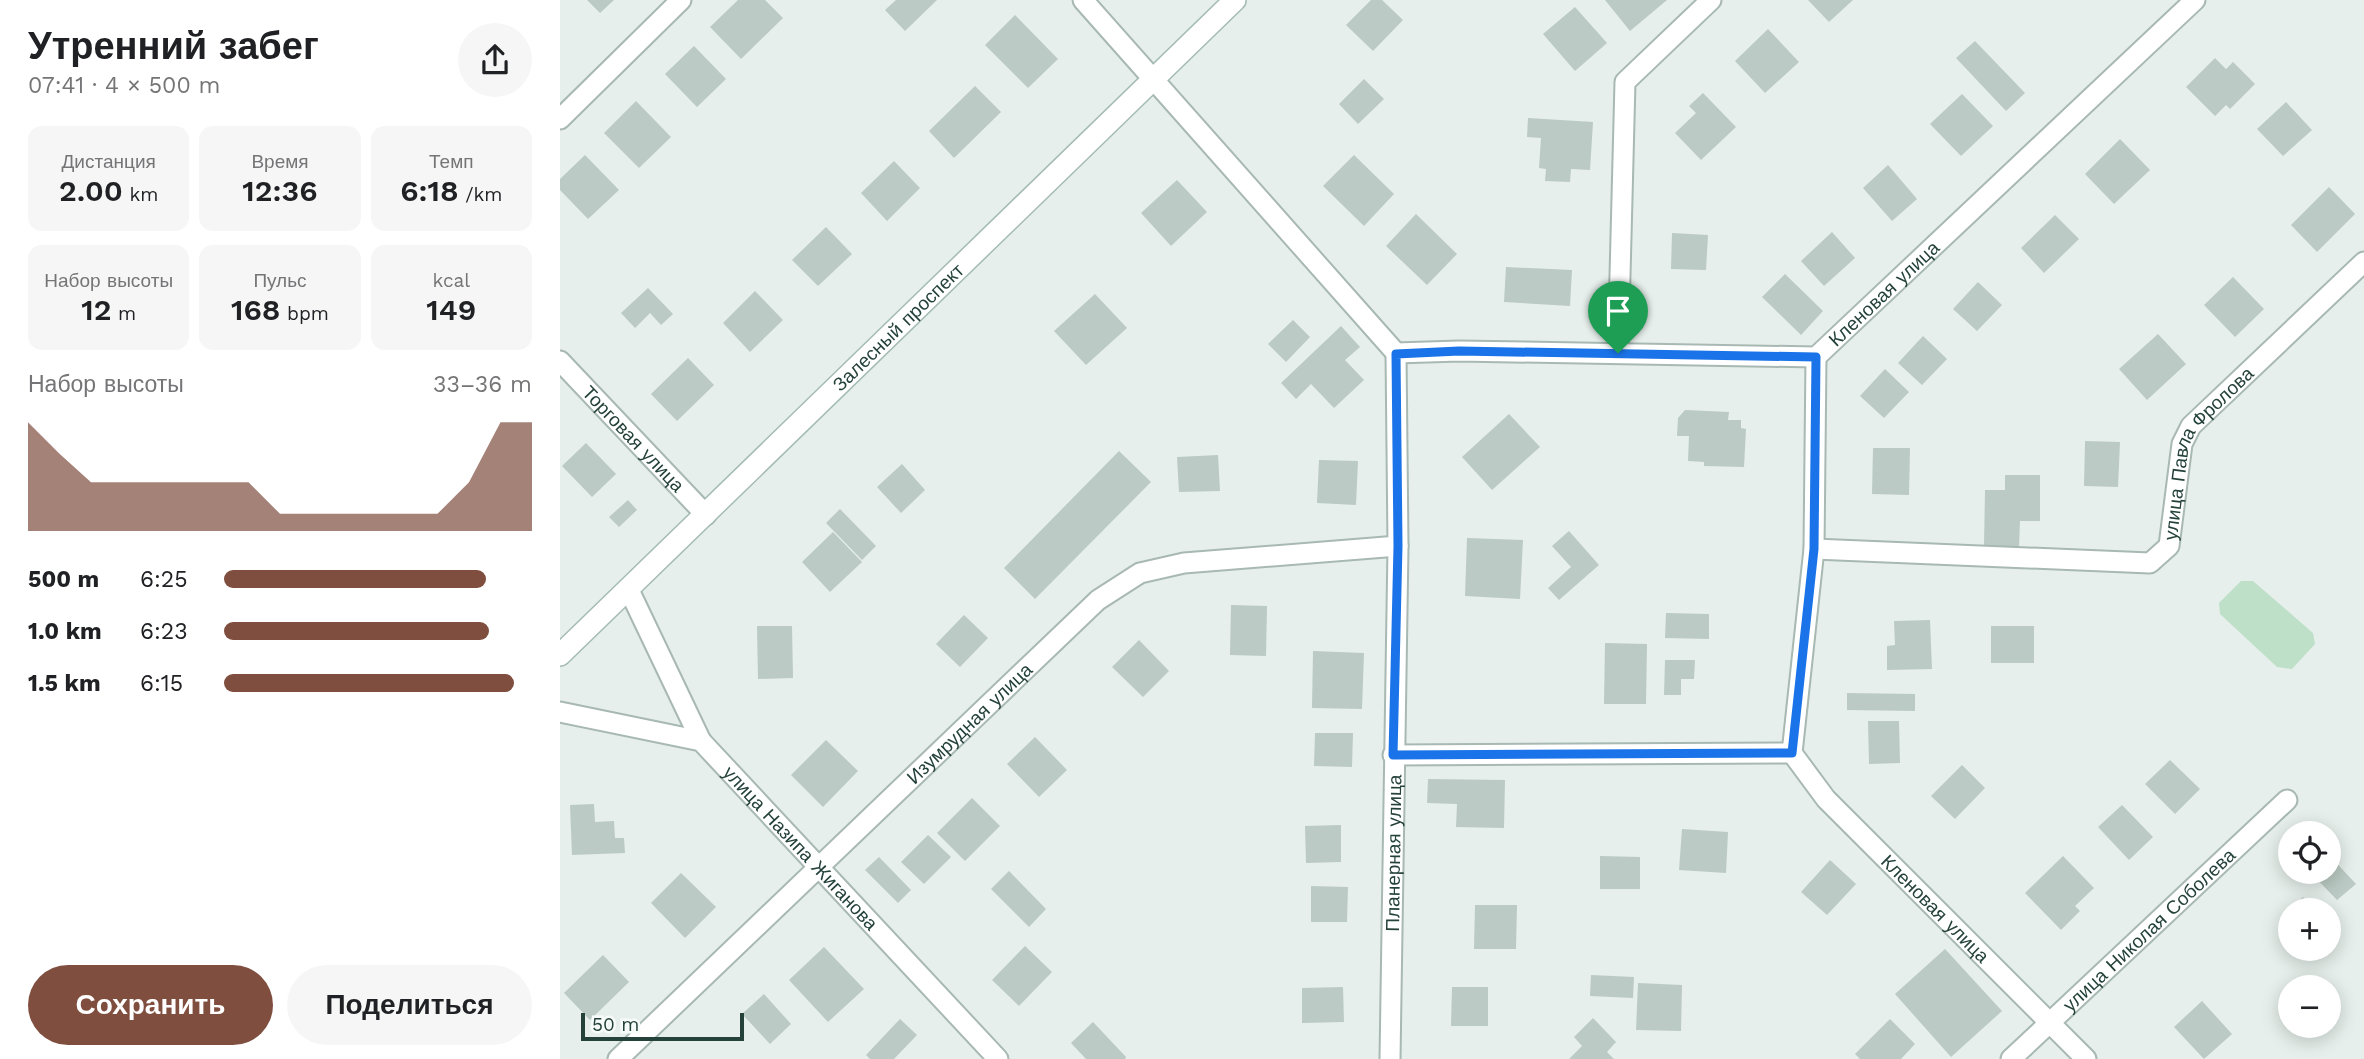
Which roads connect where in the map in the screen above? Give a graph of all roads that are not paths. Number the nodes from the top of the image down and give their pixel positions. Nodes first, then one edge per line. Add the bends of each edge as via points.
1 (681, 0) edge
2 (1083, 0) edge
3 (1236, 0) edge
4 (1711, 0) edge
5 (2195, 0) edge
6 (1152, 80) junction
7 (560, 119) edge
8 (2364, 262) edge
9 (1618, 353) junction
10 (1396, 354) junction
11 (1816, 357) junction
12 (560, 362) edge
13 (706, 515) junction
14 (1398, 546) junction
15 (1814, 549) junction
16 (629, 590) junction
17 (560, 655) edge
18 (560, 712) edge
19 (701, 741) junction
20 (1792, 753) junction
21 (1393, 755) junction
22 (2287, 800) dead end
23 (820, 867) junction
24 (2049, 1021) junction
25 (618, 1059) edge
26 (998, 1059) edge
27 (1390, 1059) edge
28 (2011, 1059) edge
29 (2086, 1059) edge

1 - 7 street
2 - 6 street
3 - 6 main road, Залесный проспект
4 - 9 street via 1625,82
5 - 11 street, Кленовая улица
6 - 10 street
6 - 13 main road, Залесный проспект
8 - 15 street, улица Павла Фролова via 2191,426 2182,444 2169,546 2150,564
9 - 10 street, Кленовая улица
9 - 11 street, Кленовая улица
10 - 14 street, Планерная улица
11 - 15 street
12 - 13 street, Торговая улица
13 - 16 main road, Залесный проспект
14 - 21 street, Планерная улица
14 - 23 street, Изумрудная улица via 1184,564 1140,573 1098,600
15 - 20 street
16 - 17 main road, Залесный проспект
16 - 19 street, улица Назипа Жиганова
18 - 19 street
19 - 23 street, улица Назипа Жиганова
20 - 21 street
20 - 24 street, Кленовая улица via 1826,799
21 - 27 street, Планерная улица
22 - 24 street, улица Николая Соболева
23 - 25 street, Изумрудная улица
23 - 26 street, улица Назипа Жиганова
24 - 28 street, улица Николая Соболева
24 - 29 street, Кленовая улица

